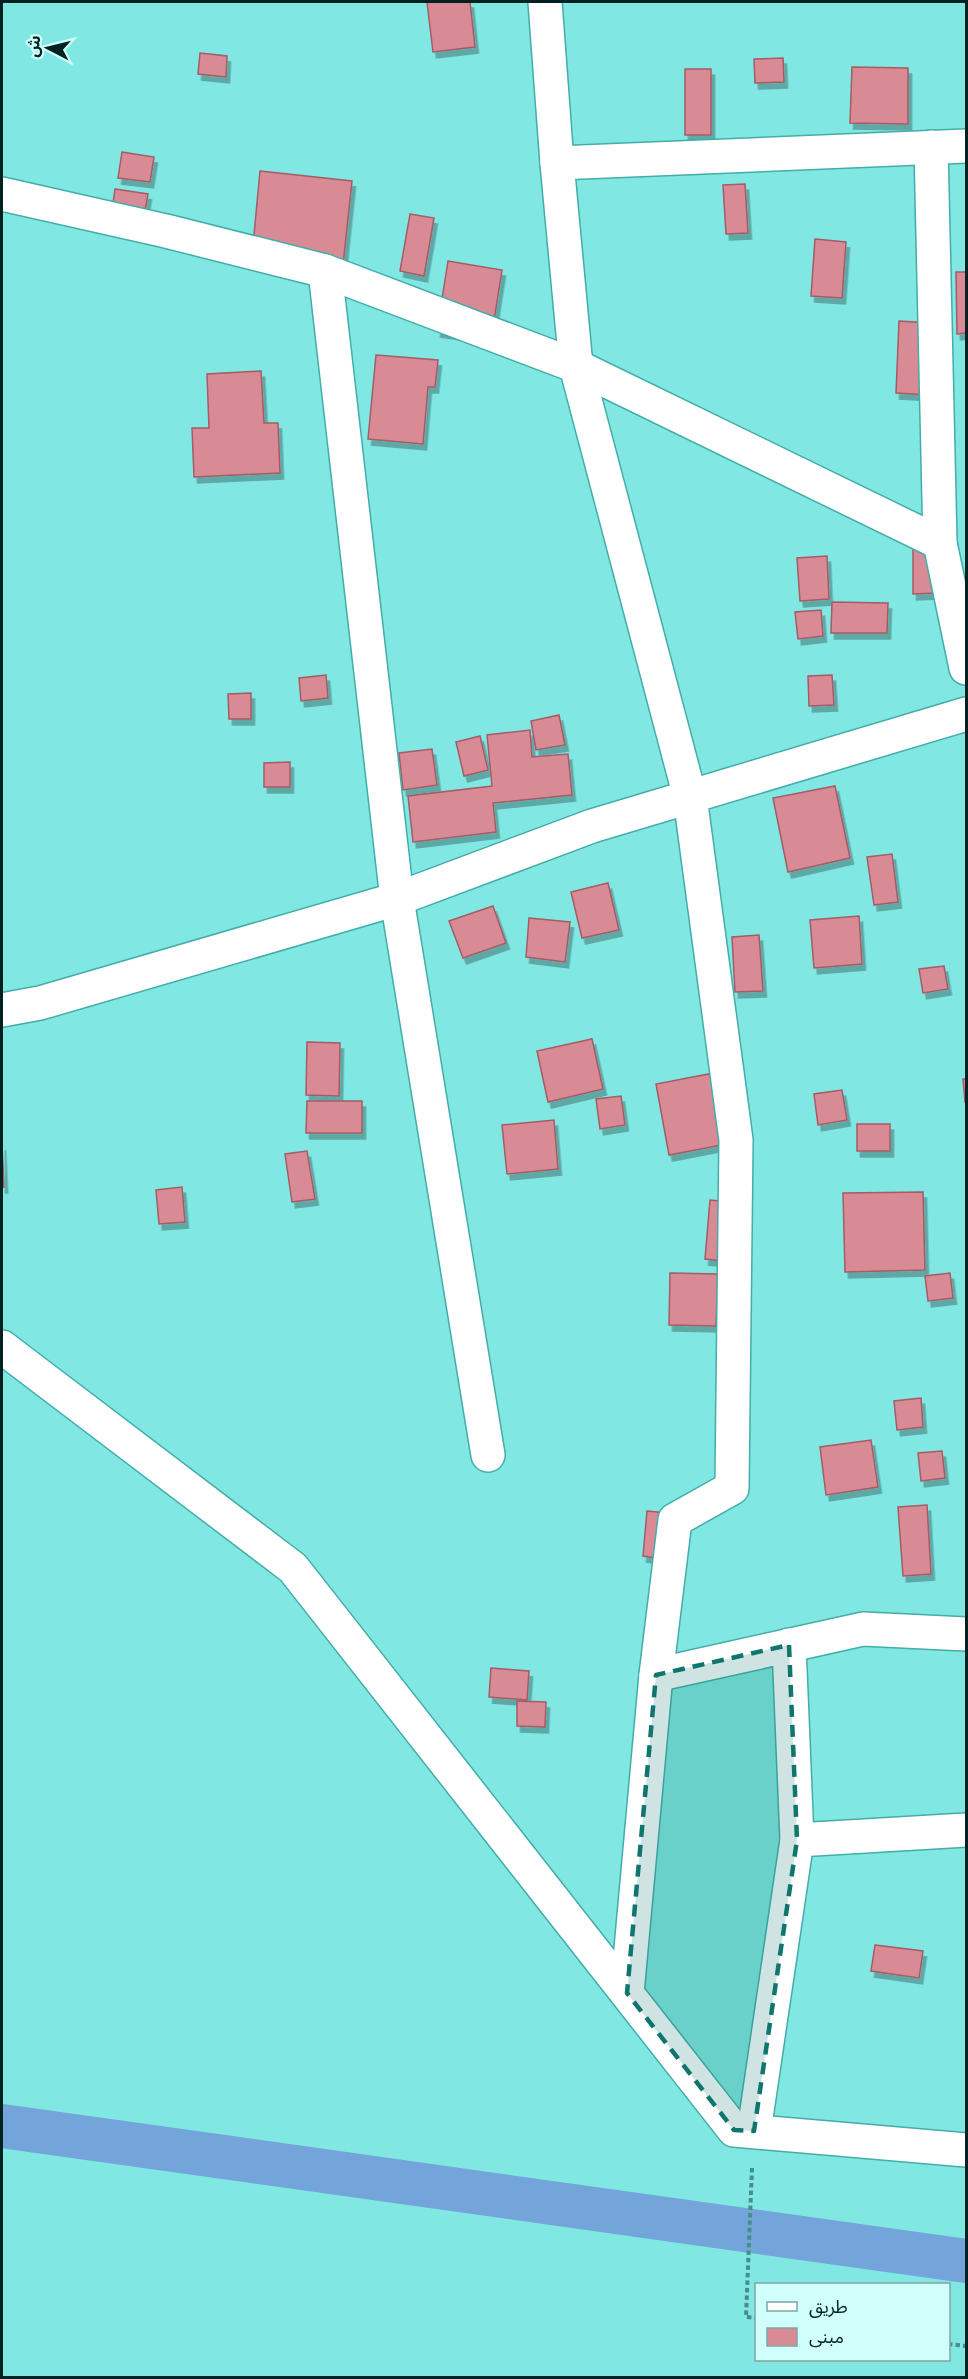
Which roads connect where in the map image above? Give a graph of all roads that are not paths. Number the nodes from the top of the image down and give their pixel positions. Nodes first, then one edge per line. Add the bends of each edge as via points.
1 (545, 2) edge
2 (966, 146) edge
3 (931, 147) junction
4 (557, 163) junction
5 (2, 194) edge
6 (326, 271) junction
7 (576, 366) junction
8 (940, 543) junction
9 (966, 668) edge
10 (966, 714) edge
11 (690, 796) junction
12 (397, 899) junction
13 (2, 1010) edge
14 (2, 1347) edge
15 (488, 1455) dead end
16 (966, 1634) edge
17 (789, 1645) junction
18 (656, 1675) junction
19 (966, 1830) edge
20 (797, 1840) junction
21 (627, 1993) junction
22 (754, 2131) junction
23 (966, 2150) edge

1 - 4 street
2 - 3 street
3 - 4 street
3 - 8 street
4 - 7 street
5 - 6 street
6 - 7 street
6 - 12 street
7 - 8 street
7 - 11 street
8 - 9 street
10 - 11 street
11 - 12 street via 592,826
11 - 18 street via 736,1140 732,1488 675,1520
12 - 13 street via 40,1003
12 - 15 street
14 - 21 street via 293,1568
16 - 17 street via 863,1629
17 - 18 street
17 - 20 street
18 - 21 street
19 - 20 street
20 - 22 street
21 - 22 street via 734,2130
22 - 23 street

